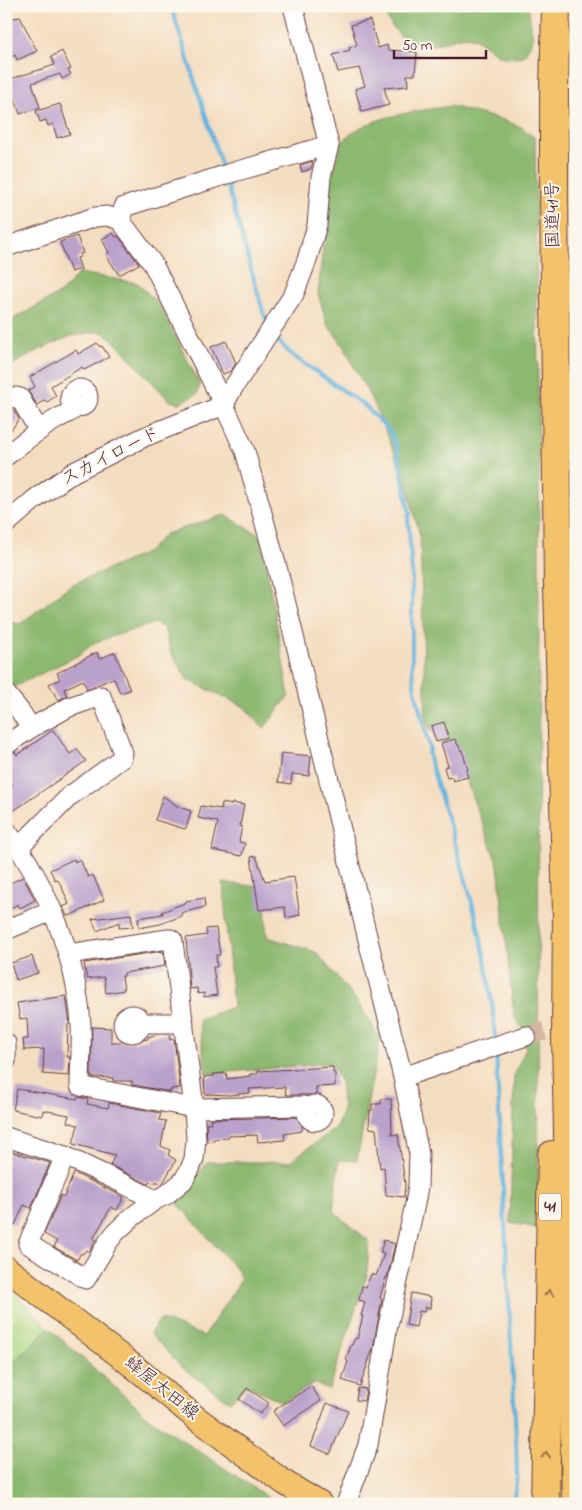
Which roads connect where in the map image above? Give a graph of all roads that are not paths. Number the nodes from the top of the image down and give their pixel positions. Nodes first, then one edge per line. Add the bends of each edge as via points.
1 (294, 6) edge
2 (556, 6) edge
3 (563, 6) edge
4 (329, 145) junction
5 (120, 220) junction
6 (6, 246) edge
7 (6, 398) edge
8 (224, 405) junction
9 (76, 407) dead end
10 (39, 431) junction
11 (6, 456) edge
12 (6, 524) edge
13 (567, 616) junction
14 (6, 694) edge
15 (31, 728) junction
16 (6, 745) edge
17 (576, 761) edge
18 (6, 830) edge
19 (19, 847) junction
20 (52, 911) junction
21 (567, 912) junction
22 (6, 930) edge
23 (68, 954) junction
24 (140, 1023) dead end
25 (184, 1023) junction
26 (526, 1036) tunnel mouth
27 (6, 1043) edge
28 (6, 1061) edge
29 (403, 1076) junction
30 (194, 1108) junction
31 (308, 1109) dead end
32 (6, 1138) edge
33 (64, 1156) junction
34 (576, 1160) edge
35 (155, 1200) junction
36 (6, 1268) edge
37 (320, 1504) edge
38 (346, 1504) edge
39 (545, 1504) edge
40 (576, 1504) edge

1 - 4 street
2 - 21 highway, 国道41号 / 41 via 554,193 558,586
3 - 13 highway, 国道41号 via 560,133
4 - 5 street via 124,207
4 - 8 street via 321,177 317,225 294,294
5 - 6 street via 94,217
5 - 8 street via 153,264
7 - 10 street via 20,398
8 - 12 street, スカイロード via 144,437 74,472 35,498
8 - 29 street via 245,451 258,496
9 - 10 street
10 - 11 street
13 - 17 highway
13 - 34 highway, 国道41号
14 - 15 street
15 - 16 street
15 - 19 street via 69,707 101,696 123,753 122,758 70,796
18 - 19 street
19 - 20 street
20 - 22 street
20 - 23 street
39 -> 21 highway, 41 via 556,1004 559,948
21 - 40 highway, 国道41号 / 41 via 566,1039
23 - 25 street via 171,939
23 - 30 street via 81,1025 80,1086
24 - 25 street
25 - 30 street
26 - 29 street
27 - 28 street
29 - 38 street via 420,1165 416,1204 387,1330 368,1445
30 - 31 street via 303,1106
30 - 35 street via 196,1146 190,1169 176,1188
32 - 33 street
33 - 35 street
33 - 35 street via 28,1244 86,1279 116,1232
36 - 37 main road, 蜂屋太田線 via 196,1418

